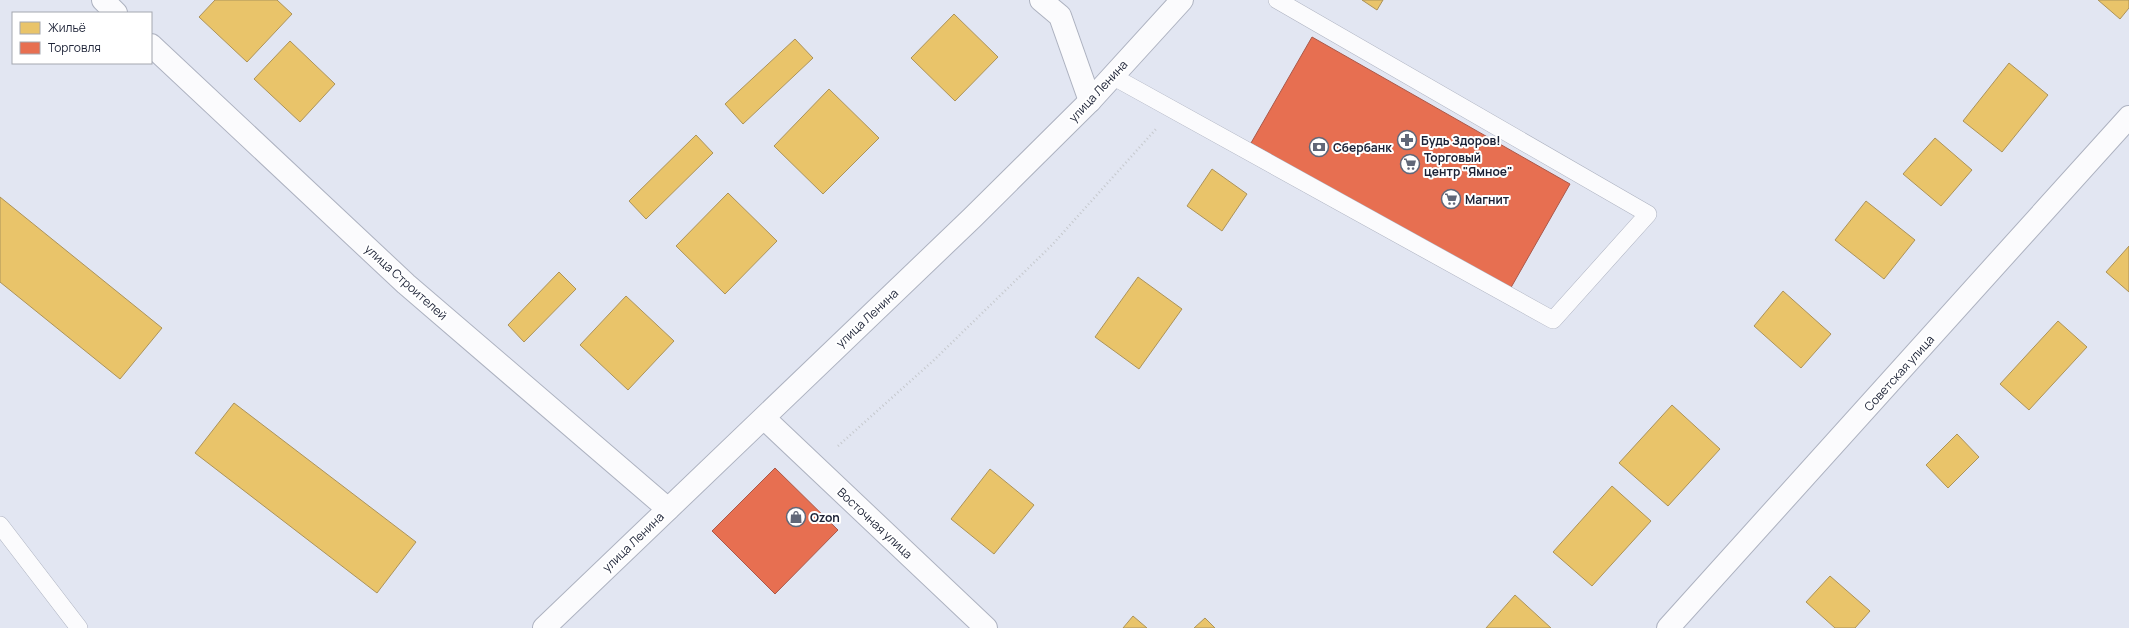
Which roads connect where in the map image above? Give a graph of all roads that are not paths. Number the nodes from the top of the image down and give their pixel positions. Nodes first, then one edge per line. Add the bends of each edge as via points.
1 (103, 0) edge
2 (1041, 0) edge
3 (1182, 0) edge
4 (1277, 0) edge
5 (115, 12) edge
6 (152, 46) edge
7 (1112, 76) junction
8 (1090, 101) junction
9 (2129, 117) edge
10 (764, 418) junction
11 (668, 509) junction
12 (0, 526) edge
13 (79, 628) edge
14 (544, 628) edge
15 (986, 628) edge
16 (1668, 628) edge

1 - 5 street
2 - 8 street via 1060,16
3 - 7 street, улица Ленина
4 - 7 lane via 1648,214 1553,320
6 - 11 street, улица Строителей via 406,284
7 - 8 street, улица Ленина
8 - 10 street, улица Ленина
9 - 16 street, Советская улица
10 - 11 street, улица Ленина
10 - 15 street, Восточная улица
11 - 14 street, улица Ленина
12 - 13 lane

